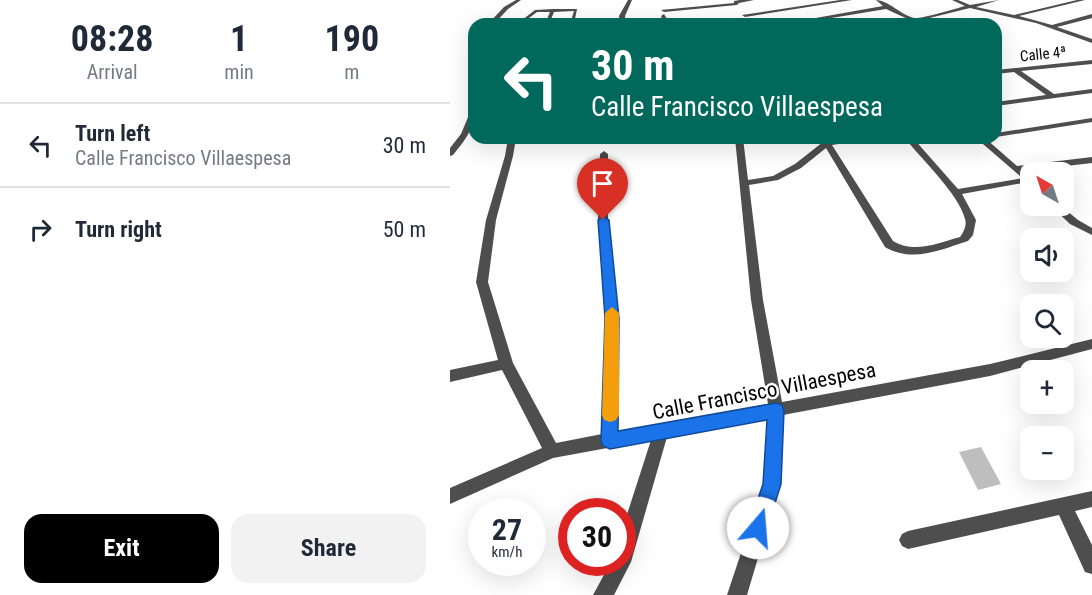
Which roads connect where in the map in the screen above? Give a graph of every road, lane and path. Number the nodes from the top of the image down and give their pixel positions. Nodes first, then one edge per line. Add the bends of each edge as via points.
1 (519, 0) edge
2 (630, 0) edge
3 (752, 0) edge
4 (850, 0) edge
5 (878, 0) edge
6 (954, 0) edge
7 (997, 0) edge
8 (1076, 0) edge
9 (736, 2) edge
10 (1084, 2) edge
11 (971, 7) junction
12 (887, 8) junction
13 (553, 10) junction
14 (745, 15) junction
15 (1092, 16) edge
16 (1011, 17) junction
17 (497, 18) edge
18 (527, 18) edge
19 (550, 18) edge
20 (574, 18) edge
21 (622, 18) edge
22 (665, 18) edge
23 (747, 18) edge
24 (823, 18) edge
25 (910, 18) edge
26 (924, 18) edge
27 (1052, 27) junction
28 (1092, 41) edge
29 (1092, 62) edge
30 (1015, 70) junction
31 (1002, 71) edge
32 (1092, 91) edge
33 (1052, 96) junction
34 (1002, 103) edge
35 (1092, 120) edge
36 (1002, 134) edge
37 (468, 137) edge
38 (511, 144) edge
39 (740, 144) edge
40 (821, 144) edge
41 (827, 144) edge
42 (914, 144) edge
43 (987, 144) edge
44 (450, 153) edge
45 (604, 154) dead end
46 (1092, 160) edge
47 (1016, 169) junction
48 (1020, 172) edge
49 (1020, 181) edge
50 (745, 183) junction
51 (956, 192) junction
52 (1067, 216) edge
53 (1092, 232) edge
54 (1092, 344) edge
55 (506, 364) junction
56 (450, 376) edge
57 (776, 411) junction
58 (661, 432) junction
59 (610, 441) junction
60 (552, 451) junction
61 (450, 496) edge
62 (1092, 499) edge
63 (1064, 506) junction
64 (636, 515) edge
65 (908, 540) dead end
66 (1092, 565) edge
67 (614, 576) edge
68 (603, 595) edge
69 (737, 595) edge

1 - 17 street
2 - 21 street
3 - 9 street
4 - 14 street
5 - 12 street
6 - 11 street
7 - 11 street
8 - 10 street
8 - 16 street
9 - 14 street
9 - 22 street via 664,13
11 - 16 street
11 - 26 street
12 - 24 street
12 - 25 street
13 - 18 lane via 536,11
13 - 19 lane
13 - 20 lane via 576,10
14 - 23 street
15 - 27 street
16 - 27 street
27 - 28 street
29 - 30 street, Calle 4ª
30 - 31 street, Calle 4ª
30 - 33 street
32 - 33 street
33 - 34 street
35 - 36 street
37 - 44 street
38 - 55 street via 491,220 482,282
39 - 50 street
40 - 50 street via 798,166 775,178
41 - 51 street via 889,244 901,252 968,235 971,220
42 - 51 street
43 - 47 street
45 - 59 street via 603,220 612,318
46 - 47 street
47 - 48 street
49 - 51 street
50 - 57 street via 757,300
52 - 53 street
54 - 57 street, Calle Francisco Villaespesa via 990,370
55 - 56 street
55 - 60 street
57 - 58 street, Calle Francisco Villaespesa
57 - 69 street via 772,484
58 - 59 street, Calle Francisco Villaespesa
58 - 64 street
59 - 60 street, Calle Francisco Villaespesa
60 - 61 street, Calle Francisco Villaespesa
62 - 63 street
63 - 65 street
63 - 66 street
67 - 68 street

